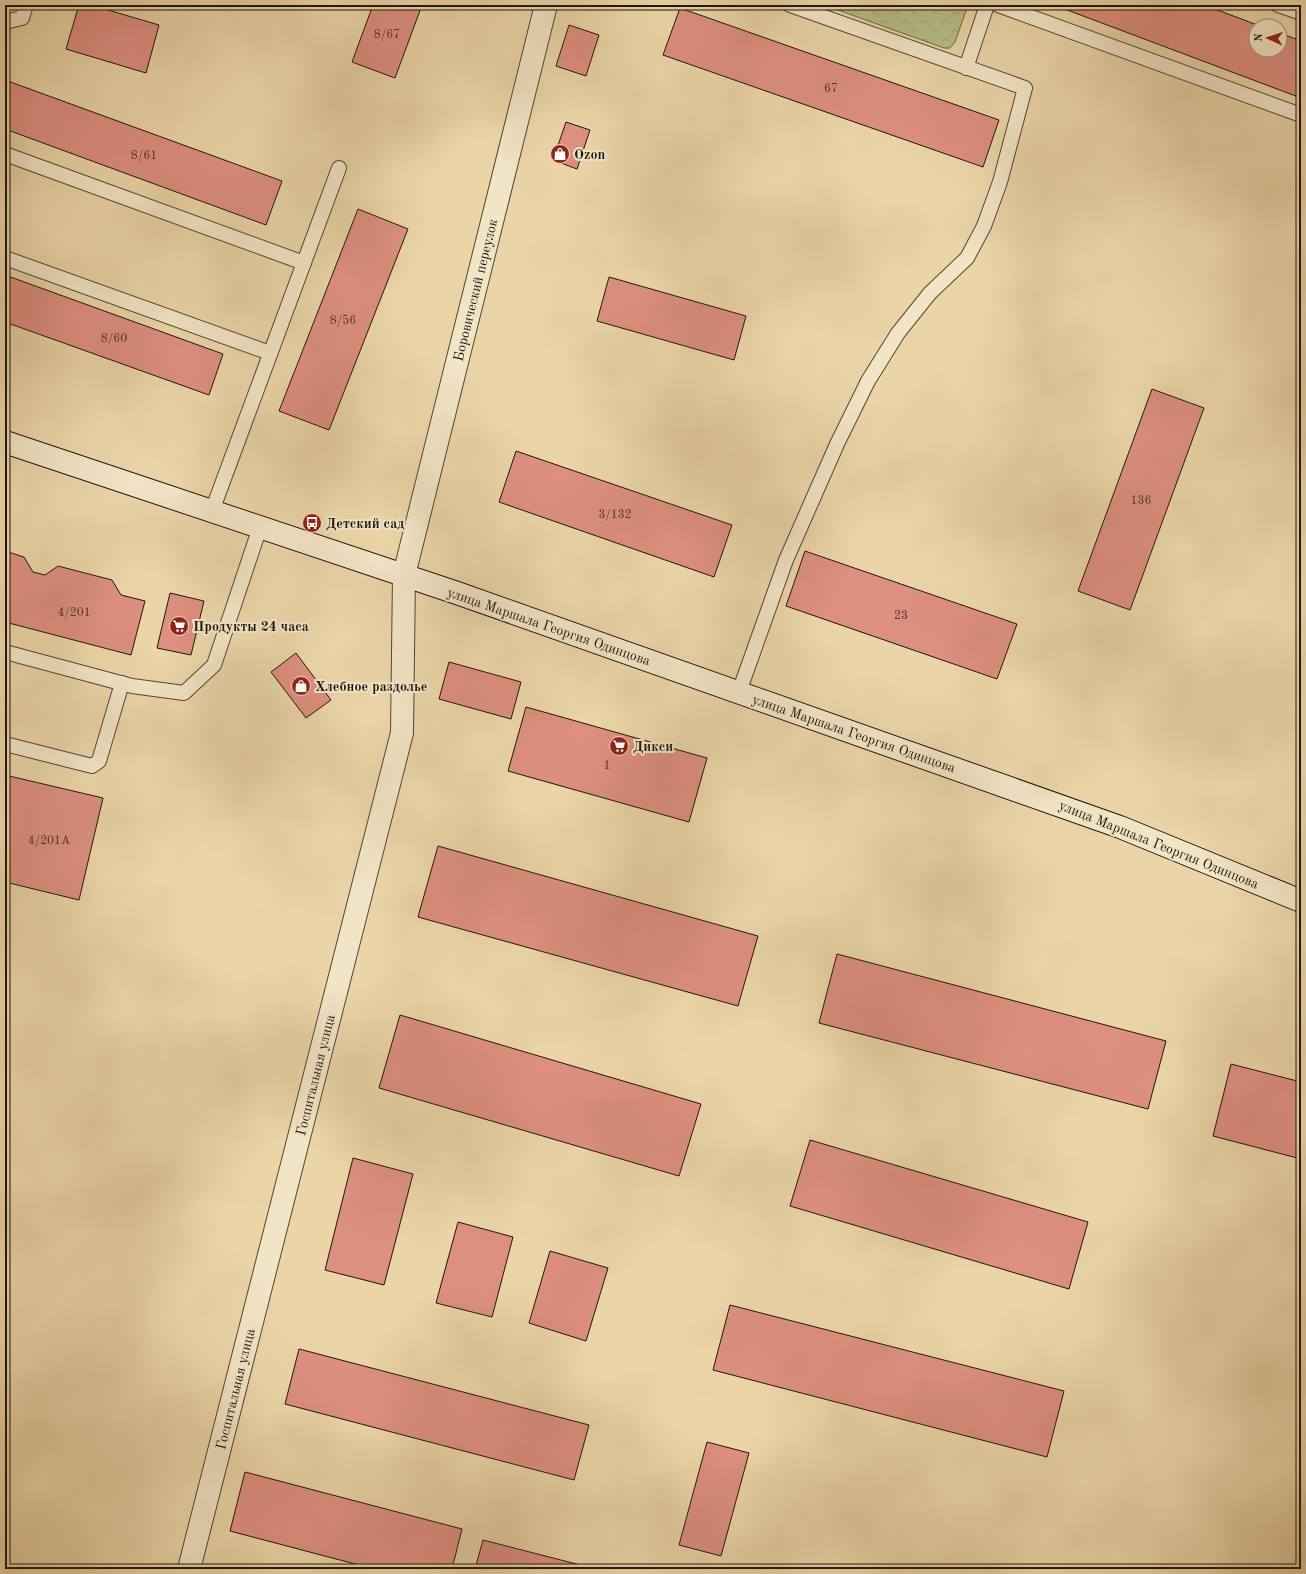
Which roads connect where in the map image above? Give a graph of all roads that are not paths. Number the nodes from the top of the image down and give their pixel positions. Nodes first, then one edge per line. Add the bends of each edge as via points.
1 (26, 5) edge
2 (546, 5) edge
3 (790, 5) edge
4 (987, 5) edge
5 (998, 5) edge
6 (1278, 5) edge
7 (1301, 13) edge
8 (5, 22) edge
9 (966, 68) junction
10 (1301, 115) edge
11 (5, 154) edge
12 (339, 168) dead end
13 (5, 258) edge
14 (304, 264) junction
15 (270, 353) junction
16 (5, 442) edge
17 (212, 511) junction
18 (260, 527) junction
19 (404, 575) junction
20 (5, 652) edge
21 (122, 683) junction
22 (739, 692) junction
23 (5, 744) edge
24 (1301, 901) edge
25 (189, 1569) edge

1 - 8 lane via 22,18
2 - 19 street, Боровический переулок
3 - 9 lane
4 - 9 lane
5 - 10 lane
6 - 7 lane
9 - 22 lane via 1026,88 1000,182 984,226 967,258 930,293 898,333 868,381 786,560
11 - 14 lane
12 - 14 lane
13 - 15 lane
14 - 15 lane
15 - 17 lane
16 - 17 street, улица Маршала Георгия Одинцова
17 - 18 street, улица Маршала Георгия Одинцова
18 - 19 street, улица Маршала Георгия Одинцова
18 - 21 lane via 214,666 184,693
19 - 22 street, улица Маршала Георгия Одинцова
19 - 25 street, Госпитальная улица via 402,733
20 - 21 lane
21 - 23 lane via 99,761 92,766
22 - 24 street, улица Маршала Георгия Одинцова via 1120,827

